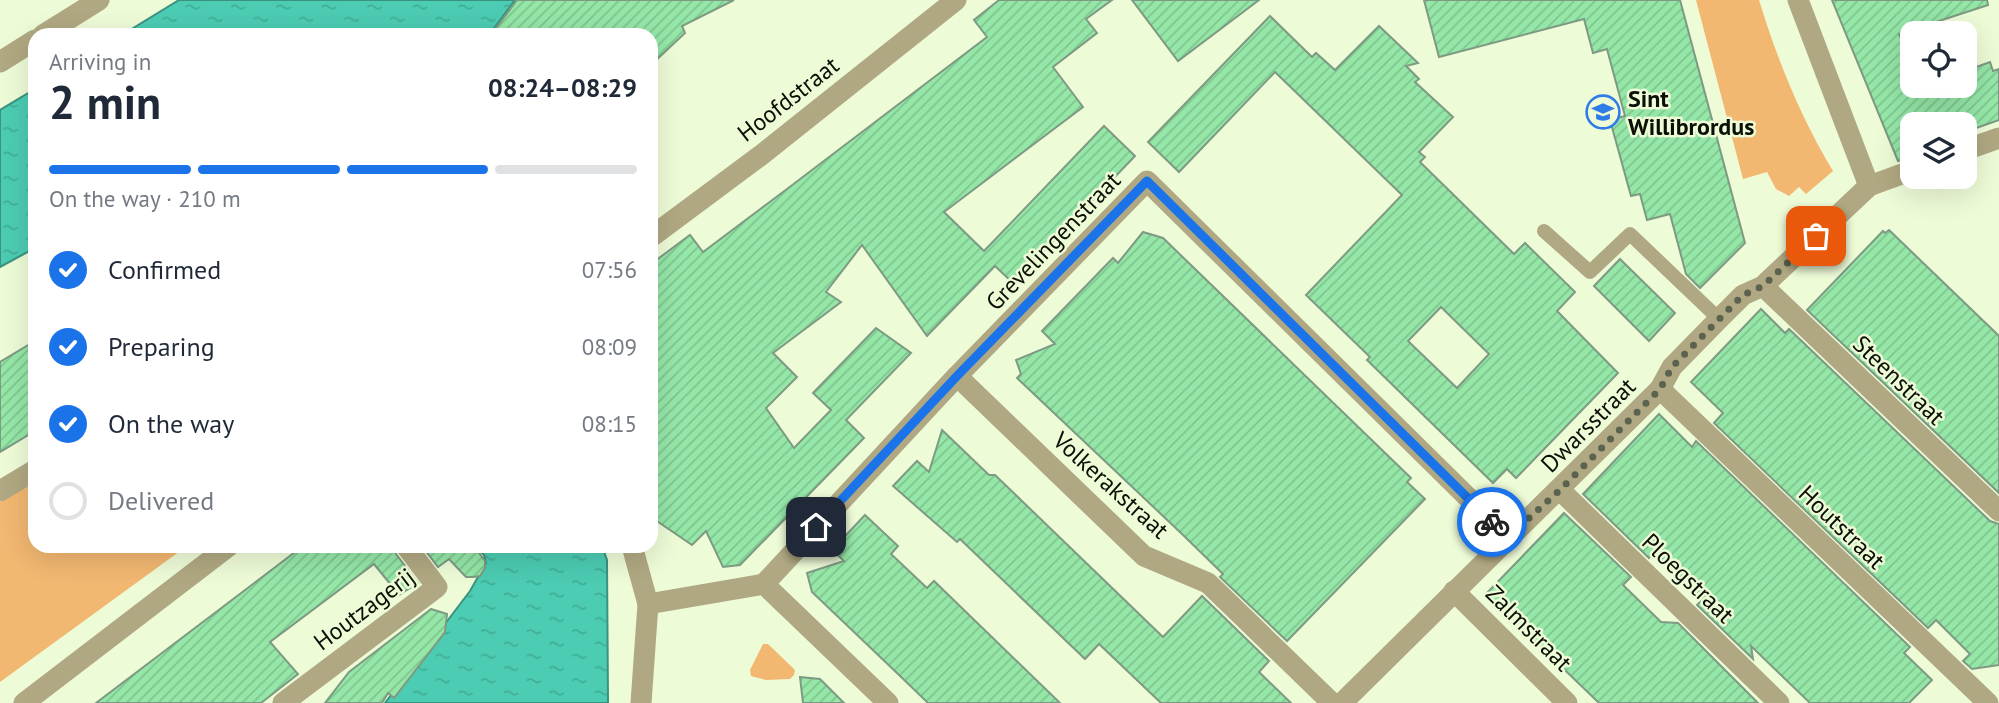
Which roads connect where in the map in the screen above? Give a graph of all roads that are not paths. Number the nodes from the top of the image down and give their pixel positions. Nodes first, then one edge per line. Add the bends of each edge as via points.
1 (99, 0) edge
2 (956, 0) edge
3 (1798, 0) edge
4 (54, 28) edge
5 (28, 44) edge
6 (0, 62) edge
7 (1999, 138) edge
8 (1977, 146) edge
9 (1900, 175) edge
10 (1869, 186) junction
11 (1544, 231) dead end
12 (658, 232) edge
13 (1763, 286) junction
14 (1719, 318) junction
15 (957, 376) junction
16 (1660, 389) junction
17 (28, 474) edge
18 (1560, 490) junction
19 (0, 491) edge
20 (1999, 511) edge
21 (1508, 537) junction
22 (220, 553) edge
23 (411, 553) edge
24 (634, 553) edge
25 (764, 584) junction
26 (1454, 591) junction
27 (648, 604) junction
28 (1346, 701) edge
29 (24, 703) edge
30 (283, 703) edge
31 (641, 703) edge
32 (888, 703) edge
33 (1567, 703) edge
34 (1779, 703) edge
35 (1988, 703) edge

1 - 4 street
2 - 12 street, Hoofdstraat
3 - 10 street
5 - 6 street
7 - 8 street
9 - 10 street
10 - 13 street, Dwarsstraat
11 - 14 lane via 1590,272 1630,234
13 - 14 street, Dwarsstraat via 1743,295
13 - 20 street, Steenstraat
14 - 16 street, Dwarsstraat via 1672,367
15 - 21 street, Grevelingenstraat via 1147,181
15 - 25 street, Grevelingenstraat
15 - 28 street, Volkerakstraat via 1144,556 1208,583
16 - 18 street, Dwarsstraat
16 - 35 street, Houtstraat
17 - 19 street
18 - 21 street, Dwarsstraat
18 - 34 street, Ploegstraat
21 - 26 street, Dwarsstraat
22 - 29 street
23 - 30 street, Houtzagerij via 437,587
24 - 27 street
25 - 27 street
25 - 32 street
26 - 28 street, Dwarsstraat
26 - 33 street, Zalmstraat
27 - 31 street

